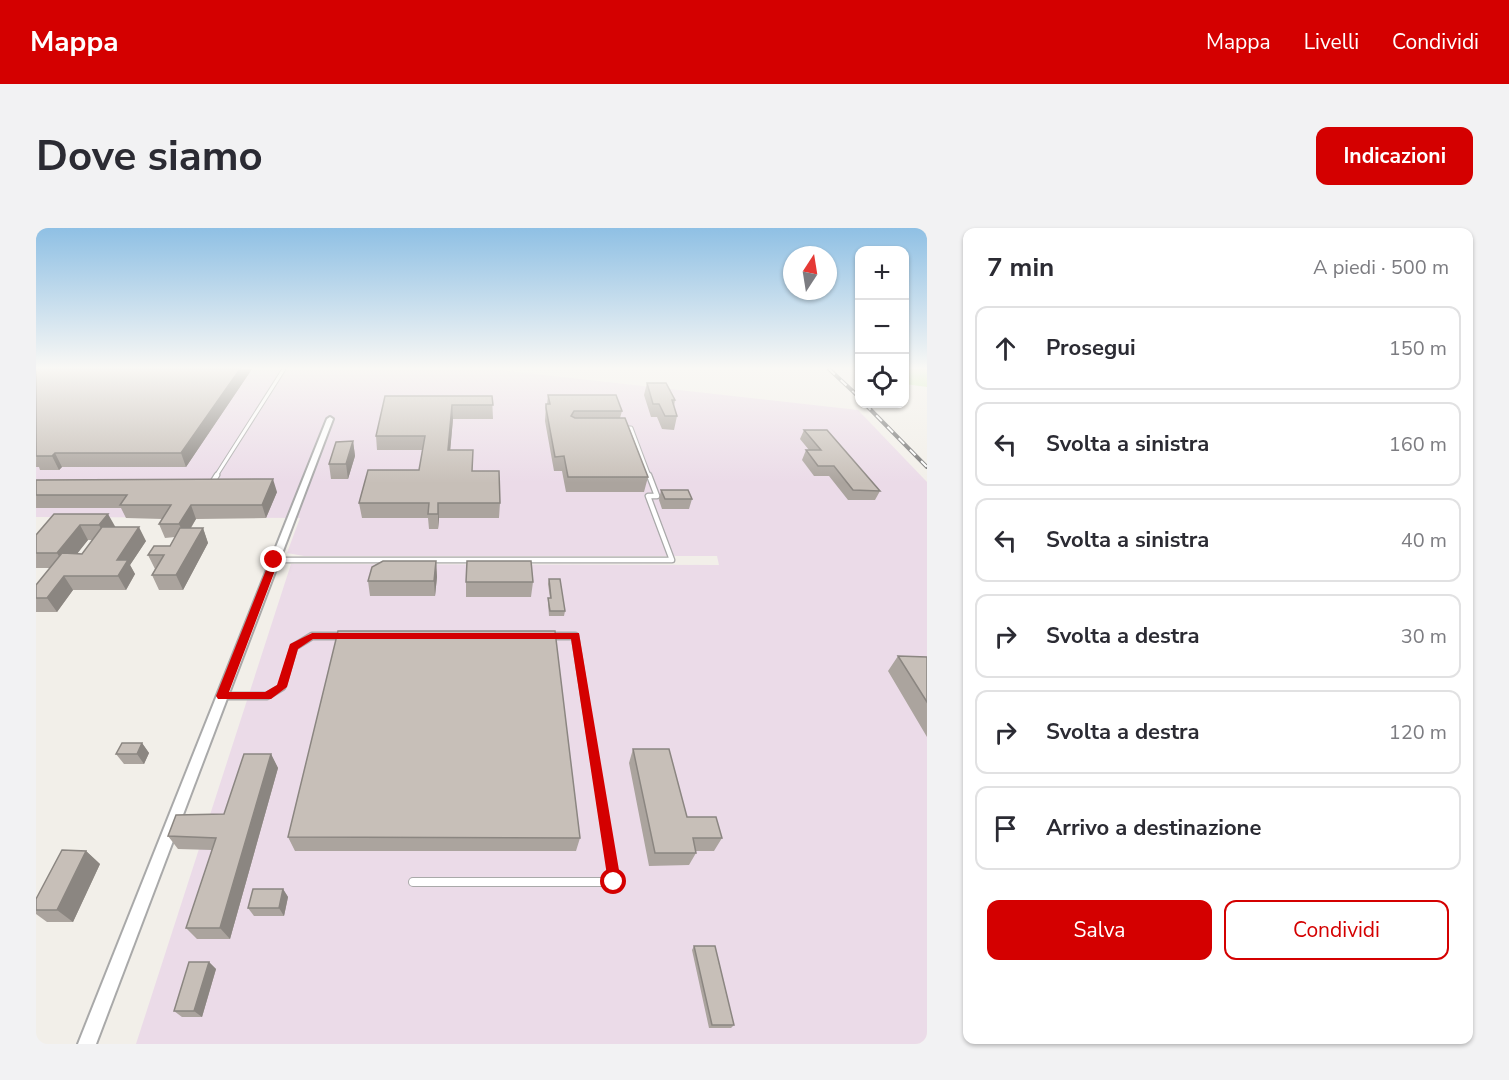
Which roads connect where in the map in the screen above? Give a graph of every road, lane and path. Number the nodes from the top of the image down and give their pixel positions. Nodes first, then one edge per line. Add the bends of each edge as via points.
1 (261, 407) edge
2 (330, 419) dead end
3 (619, 428) edge
4 (202, 483) edge
5 (274, 560) junction
6 (348, 636) edge
7 (539, 636) edge
8 (222, 696) junction
9 (413, 882) dead end
10 (87, 1044) edge

1 - 4 lane via 214,483
2 - 5 street
3 - 5 lane via 631,428 657,496 648,496 672,560
5 - 8 street
6 - 8 lane via 312,636 294,646 282,687 267,696
7 - 9 lane via 575,636 614,882
8 - 10 street

